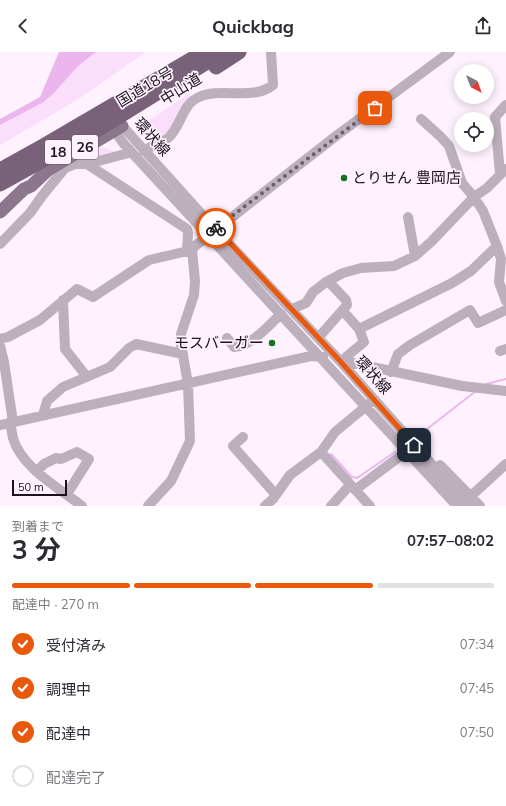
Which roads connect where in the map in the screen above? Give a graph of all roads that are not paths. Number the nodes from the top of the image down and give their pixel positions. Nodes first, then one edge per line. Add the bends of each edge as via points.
1 (204, 52) edge
2 (223, 52) edge
3 (239, 52) edge
4 (271, 52) edge
5 (450, 52) edge
6 (506, 105) edge
7 (421, 119) dead end
8 (113, 122) junction
9 (130, 150) junction
10 (144, 151) junction
11 (87, 164) junction
12 (0, 170) edge
13 (503, 172) edge
14 (0, 184) edge
15 (31, 186) junction
16 (42, 196) junction
17 (474, 197) junction
18 (0, 212) edge
19 (408, 217) dead end
20 (211, 232) junction
21 (0, 244) edge
22 (497, 246) junction
23 (190, 250) junction
24 (415, 256) junction
25 (503, 259) edge
26 (328, 281) junction
27 (64, 300) junction
28 (506, 301) edge
29 (292, 309) junction
30 (343, 310) junction
31 (506, 310) edge
32 (281, 314) junction
33 (359, 329) junction
34 (227, 338) dead end
35 (318, 338) junction
36 (0, 339) edge
37 (0, 346) edge
38 (183, 354) junction
39 (320, 356) junction
40 (344, 362) junction
41 (391, 372) junction
42 (87, 377) junction
43 (188, 384) junction
44 (506, 391) edge
45 (374, 399) junction
46 (365, 407) junction
47 (43, 415) junction
48 (11, 422) junction
49 (0, 425) edge
50 (243, 437) dead end
51 (321, 452) junction
52 (413, 452) junction
53 (506, 464) edge
54 (37, 471) junction
55 (353, 487) junction
56 (67, 494) junction
57 (276, 495) junction
58 (470, 501) edge
59 (82, 506) edge
60 (148, 506) edge
61 (265, 506) edge
62 (331, 506) edge
63 (370, 506) edge
64 (448, 506) edge
65 (457, 506) edge
66 (480, 506) edge

1 - 8 highway, 国道18号 / 18
2 - 8 highway, 国道18号 / 18
3 - 8 highway, 中山道 / 18
4 - 10 street via 273,85 267,90 199,96 191,102 168,138
5 - 20 street
6 - 13 street via 494,116
7 - 17 street via 449,146 462,183
8 - 9 street, 環状線
8 - 10 street, 環状線
8 - 12 highway, 18
8 - 14 highway, 18
8 - 15 main road, 26 via 48,170
9 - 11 street via 125,154
9 - 20 street, 環状線
10 - 20 street, 環状線
11 - 16 street via 75,164 65,168
11 - 23 street via 187,229
13 - 17 street
15 - 16 street
15 - 18 main road, 26 via 24,189
16 - 21 street via 30,213
17 - 22 street via 483,211
17 - 24 street
19 - 24 street
20 - 23 street
20 - 29 street, 環状線
20 - 32 street, 環状線
22 - 25 street
22 - 33 street via 471,271 452,284
23 - 27 street via 149,260 93,297 77,289
23 - 38 street via 195,281 194,294 181,334
24 - 26 street via 394,266 361,268
25 - 28 street via 499,282
26 - 29 street via 313,292 306,303
26 - 30 street via 346,300 347,305
27 - 36 street via 40,320
27 - 42 street via 65,349
29 - 35 street, 環状線
30 - 33 street
30 - 35 street
31 - 41 street via 478,323 470,310 398,354
32 - 34 street via 246,344 234,347
32 - 39 street, 環状線
33 - 40 street via 364,342 346,357
35 - 40 street, 環状線
37 - 48 street
38 - 42 street via 136,344 110,367
38 - 43 street
39 - 40 street
39 - 43 street
39 - 46 street, 環状線
40 - 41 street
40 - 45 street, 環状線
41 - 44 street via 462,386
42 - 47 street via 63,387 47,401
43 - 47 street
43 - 60 street via 190,441 171,480
45 - 46 street
45 - 52 street, 環状線
46 - 51 street via 335,432
46 - 52 street, 環状線
47 - 48 street
48 - 49 street
48 - 54 street via 13,439 18,449
50 - 57 street via 233,446
51 - 55 street
51 - 57 street via 290,475
52 - 55 street
52 - 58 street via 426,450
52 - 64 street via 410,465
52 - 65 street, 環状線
53 - 58 street
54 - 56 street
54 - 56 street via 56,458 61,459 77,452 89,459
55 - 62 street
55 - 63 street
56 - 59 street
57 - 61 street
58 - 66 street

